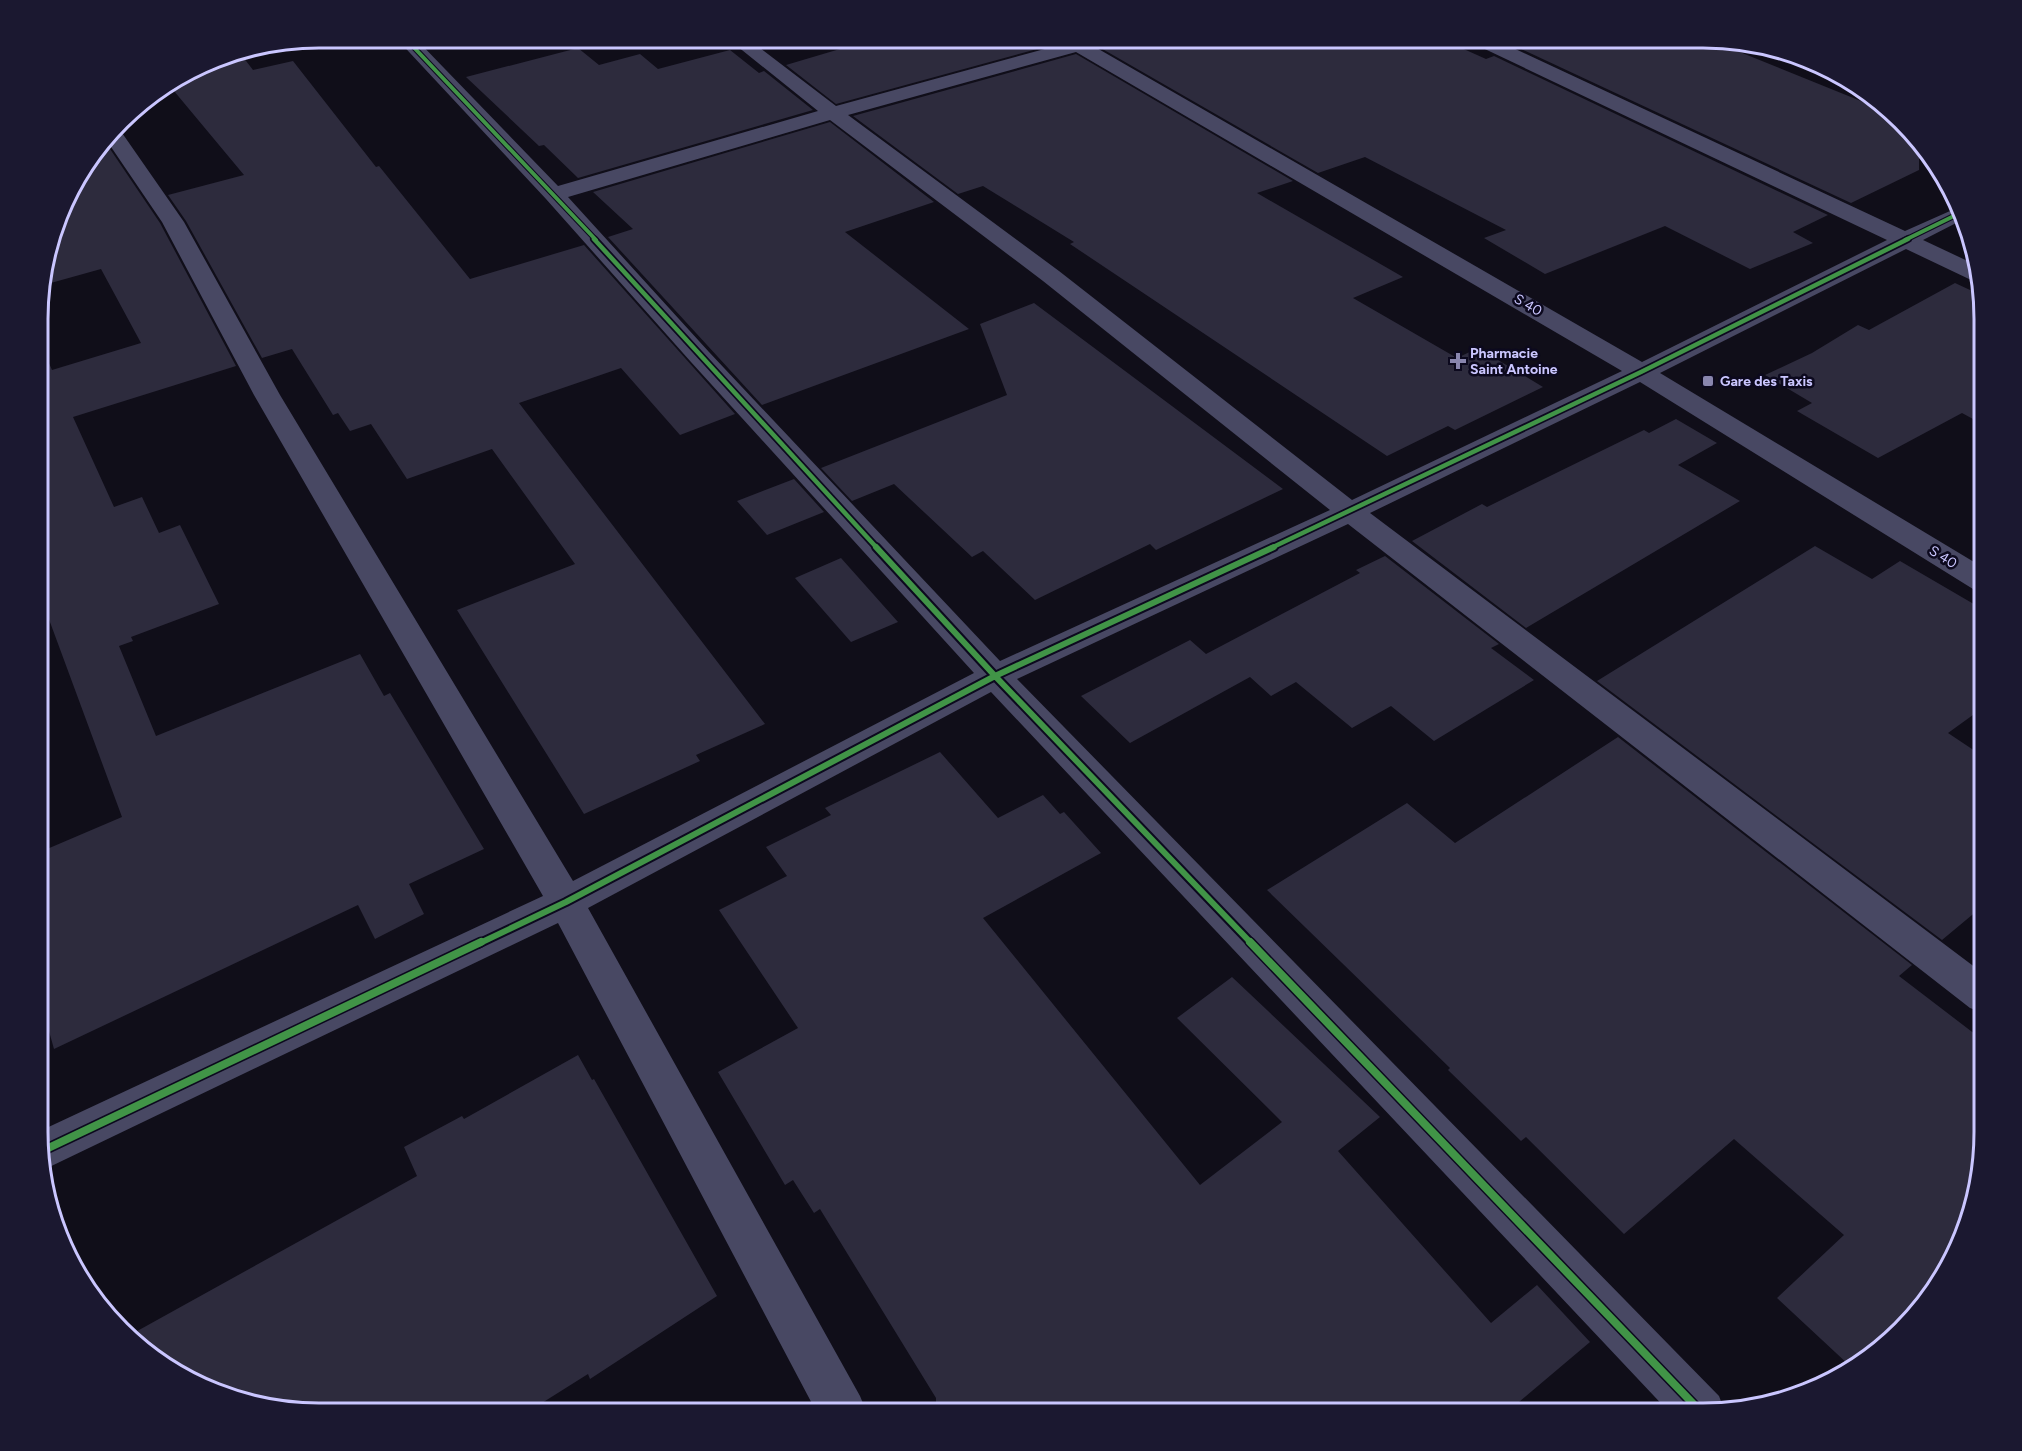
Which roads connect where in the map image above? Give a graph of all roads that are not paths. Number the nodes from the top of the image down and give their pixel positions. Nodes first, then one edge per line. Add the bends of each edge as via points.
1 (415, 48) edge
2 (749, 48) edge
3 (1052, 48) edge
4 (1082, 48) edge
5 (1498, 48) edge
6 (834, 114) junction
7 (116, 139) edge
8 (554, 194) junction
9 (1953, 216) edge
10 (1904, 239) junction
11 (1970, 271) edge
12 (1641, 372) junction
13 (1350, 512) junction
14 (1974, 576) edge
15 (995, 676) junction
16 (566, 902) junction
17 (1974, 988) edge
18 (49, 1148) edge
19 (838, 1403) edge
20 (1692, 1403) edge

1 - 8 street
2 - 6 street
3 - 6 street
4 - 12 street, S 40
5 - 10 street
6 - 8 street
6 - 13 street via 1051,276
7 - 16 street via 173,222 267,395
8 - 15 street
9 - 10 street
10 - 11 street
10 - 12 street
12 - 13 street
12 - 14 street, S 40
13 - 15 street
13 - 17 street
15 - 16 street
15 - 20 street
16 - 18 street
16 - 19 street

